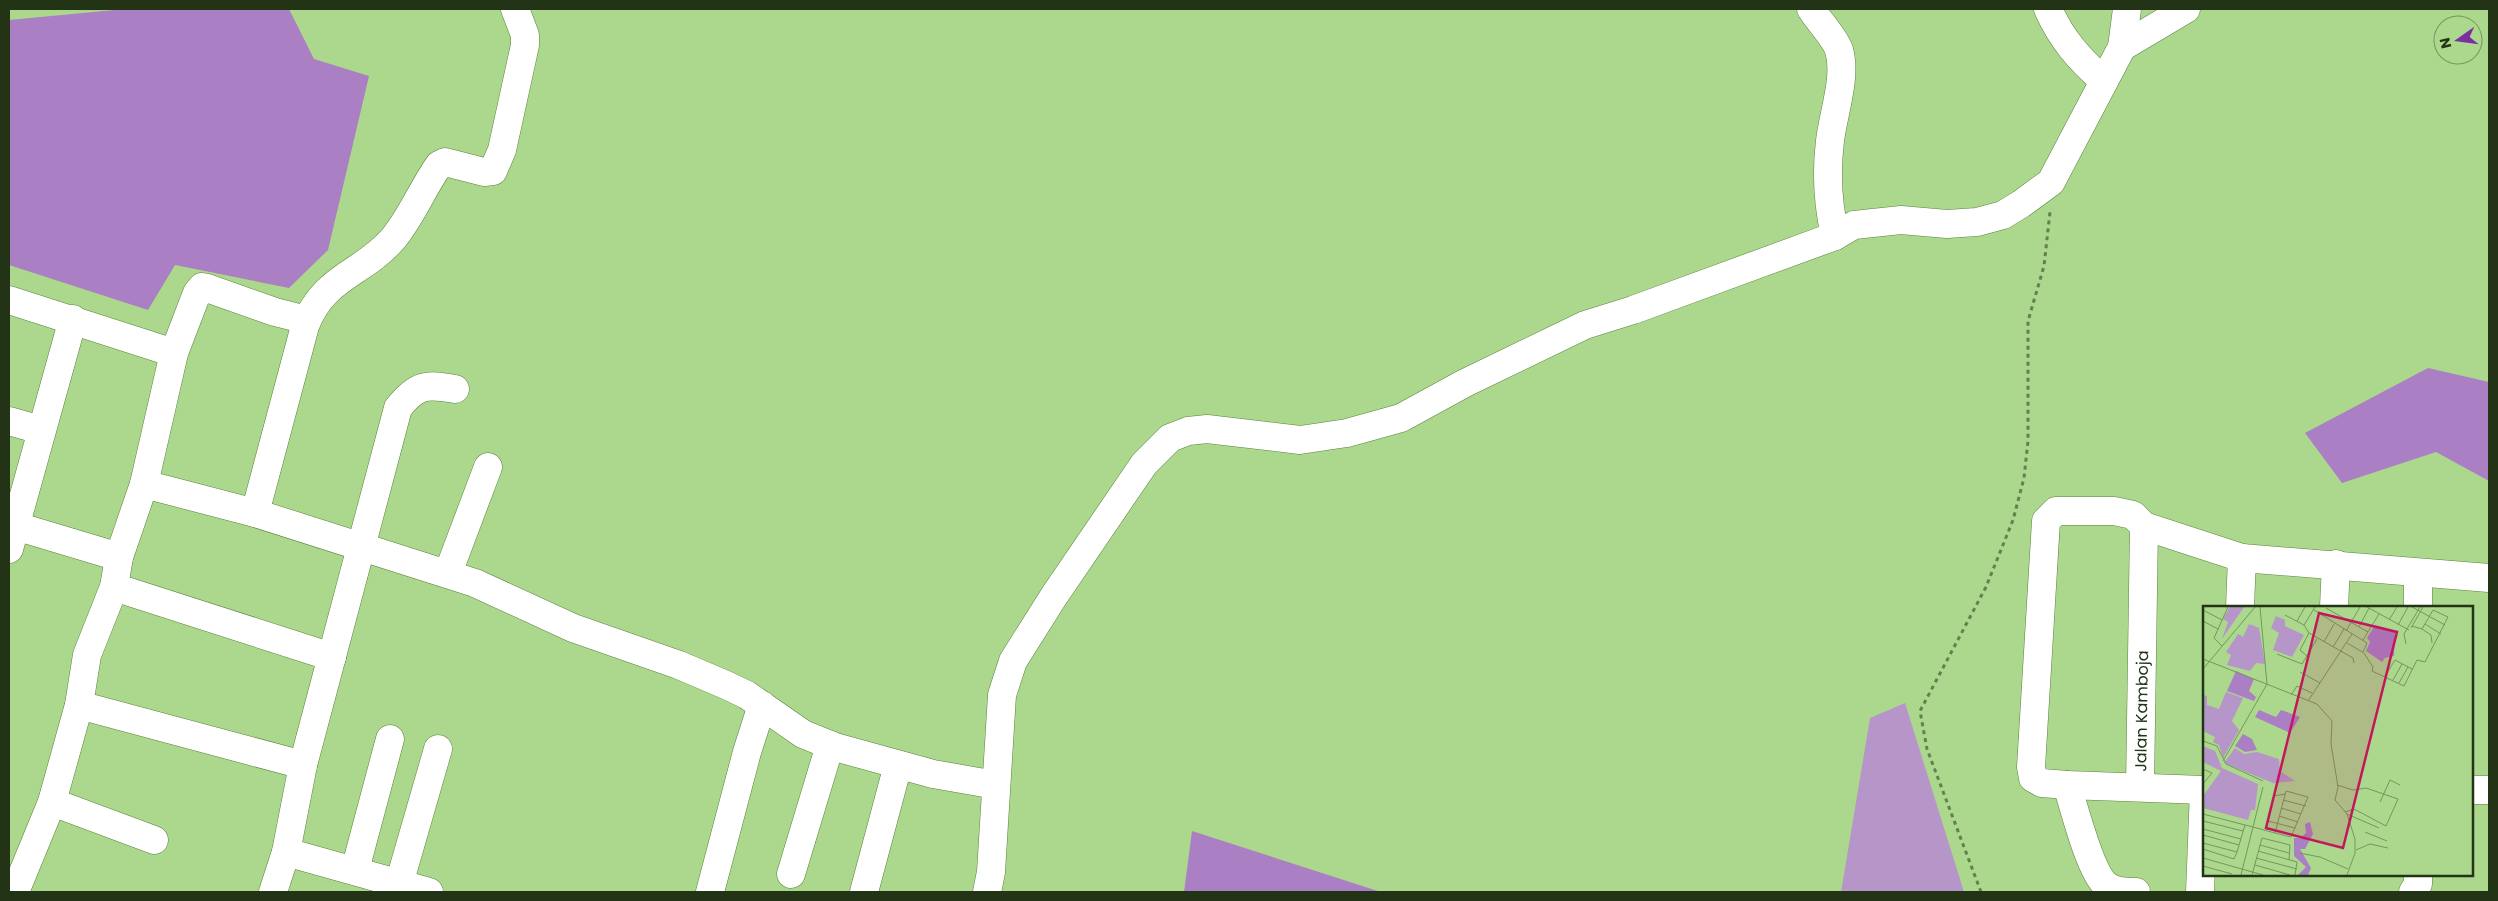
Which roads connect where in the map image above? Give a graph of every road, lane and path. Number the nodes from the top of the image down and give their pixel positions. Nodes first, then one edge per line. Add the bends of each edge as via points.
1 (515, 9) edge
2 (1811, 9) edge
3 (2048, 9) edge
4 (2128, 9) edge
5 (2186, 9) edge
6 (2122, 46) junction
7 (2104, 81) junction
8 (2051, 182) junction
9 (1835, 236) junction
10 (9, 300) edge
11 (73, 320) junction
12 (308, 320) junction
13 (174, 353) junction
14 (455, 389) dead end
15 (9, 421) edge
16 (41, 430) junction
17 (488, 467) dead end
18 (144, 484) junction
19 (255, 513) junction
20 (2144, 526) junction
21 (11, 533) edge
22 (361, 548) junction
23 (119, 557) junction
24 (2242, 558) junction
25 (2336, 564) junction
26 (448, 573) junction
27 (2418, 574) junction
28 (2489, 578) edge
29 (114, 587) junction
30 (2240, 606) edge
31 (2334, 606) edge
32 (2418, 606) edge
33 (332, 657) junction
34 (762, 705) junction
35 (79, 706) junction
36 (390, 739) dead end
37 (830, 745) junction
38 (438, 749) dead end
39 (303, 765) junction
40 (898, 765) junction
41 (996, 785) junction
42 (2067, 785) junction
43 (2140, 787) junction
44 (2203, 790) edge
45 (2473, 790) edge
46 (2489, 790) edge
47 (52, 802) junction
48 (2203, 816) edge
49 (154, 840) dead end
50 (286, 852) junction
51 (355, 870) junction
52 (791, 874) dead end
53 (16, 876) edge
54 (2418, 876) edge
55 (399, 884) junction
56 (274, 892) edge
57 (429, 892) edge
58 (710, 892) edge
59 (864, 892) edge
60 (987, 892) edge
61 (1981, 892) edge
62 (2136, 892) edge
63 (2200, 892) edge
64 (2413, 892) edge

1 - 12 street via 525,44 502,150 494,171 484,172 444,162 439,165 392,241 332,285
2 - 9 street via 1839,50 1840,77 1828,178
3 - 7 street via 2077,57
4 - 6 street
5 - 6 street
6 - 7 street
7 - 8 street
8 - 9 street via 2004,215 1977,222 1947,224 1901,220 1854,225
8 - 61 path via 2044,266 2028,322 2028,441 2024,478 2013,520 1996,564 1920,711 1926,749
9 - 41 street via 1585,325 1401,418 1347,433 1300,440 1207,429 1188,431 1170,438 1144,464 1012,661 1002,695
10 - 11 street
11 - 13 street
11 - 16 street
12 - 13 street via 202,287
12 - 19 street
13 - 18 street
14 - 22 street via 432,385 418,388 398,408
15 - 16 street
16 - 21 street
17 - 26 street
18 - 19 street
18 - 23 street
19 - 22 street
20 - 24 street
20 - 42 street, Jalan Kamboja via 2133,515 2114,511 2056,511 2046,521 2031,767 2033,778 2042,783
20 - 43 street, Jalan Kamboja
21 - 23 street
22 - 26 street
22 - 33 street
23 - 29 street
24 - 25 street
24 - 30 street
25 - 27 street
25 - 31 street
26 - 34 street via 475,582 573,628 679,665
27 - 28 street
27 - 32 street
29 - 33 street
29 - 35 street via 91,641
33 - 39 street
34 - 37 street via 804,734
34 - 58 street
35 - 39 street
35 - 47 street
36 - 51 street
37 - 40 street
37 - 52 street
38 - 55 street
39 - 50 street
40 - 41 street
40 - 59 street
41 - 60 street via 992,872
42 - 43 street, Jalan Kamboja
42 - 62 street via 2095,871 2106,886 2122,892
43 - 44 street
45 - 46 street
47 - 49 street
47 - 53 street
48 - 63 street
50 - 51 street
50 - 56 street
51 - 55 street
54 - 64 street
55 - 57 street

